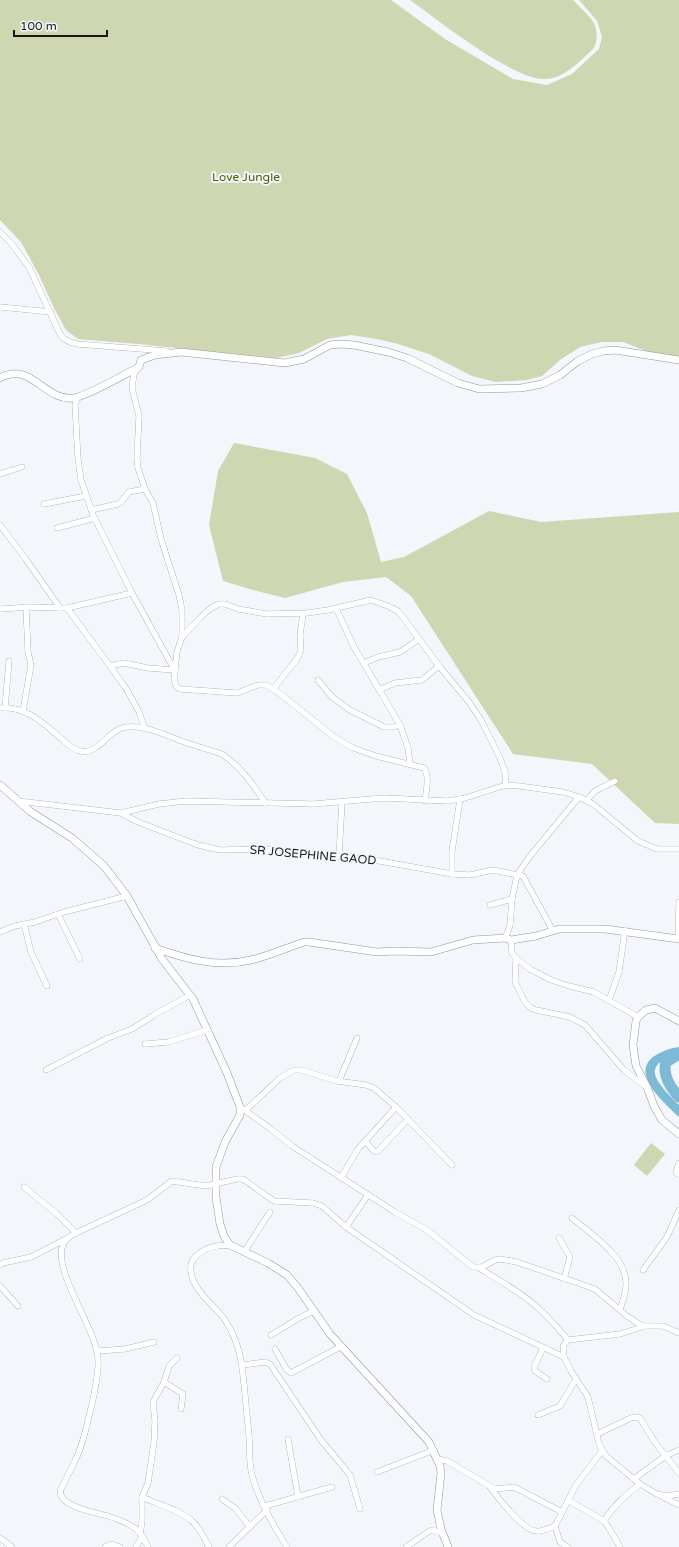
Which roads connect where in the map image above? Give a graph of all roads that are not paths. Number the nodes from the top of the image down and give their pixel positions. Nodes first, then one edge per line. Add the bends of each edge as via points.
1 (0, 232) edge
2 (0, 307) edge
3 (50, 312) junction
4 (181, 352) junction
5 (679, 360) edge
6 (139, 366) junction
7 (0, 378) edge
8 (78, 397) junction
9 (22, 467) dead end
10 (0, 474) edge
11 (145, 489) junction
12 (86, 496) junction
13 (44, 504) dead end
14 (91, 510) junction
15 (95, 518) junction
16 (0, 525) edge
17 (57, 528) dead end
18 (132, 593) junction
19 (26, 607) junction
20 (60, 608) junction
21 (67, 608) junction
22 (336, 608) junction
23 (0, 609) edge
24 (303, 614) junction
25 (182, 637) junction
26 (419, 639) junction
27 (9, 661) dead end
28 (364, 663) junction
29 (110, 666) junction
30 (439, 666) junction
31 (174, 671) junction
32 (318, 680) dead end
33 (274, 688) junction
34 (380, 690) junction
35 (3, 708) edge
36 (23, 711) junction
37 (400, 725) junction
38 (145, 729) junction
39 (410, 764) junction
40 (615, 781) dead end
41 (506, 785) junction
42 (1, 786) edge
43 (579, 796) junction
44 (460, 799) junction
45 (587, 800) junction
46 (18, 801) junction
47 (425, 801) junction
48 (342, 802) junction
49 (265, 803) junction
50 (121, 813) junction
51 (679, 849) edge
52 (339, 856) junction
53 (452, 874) junction
54 (517, 875) junction
55 (127, 896) junction
56 (512, 899) junction
57 (679, 902) edge
58 (490, 905) dead end
59 (58, 914) junction
60 (24, 924) junction
61 (625, 930) junction
62 (553, 931) junction
63 (0, 932) edge
64 (508, 939) junction
65 (678, 939) edge
66 (155, 948) junction
67 (516, 958) junction
68 (80, 959) dead end
69 (47, 986) dead end
70 (190, 995) junction
71 (609, 1000) junction
72 (638, 1017) junction
73 (679, 1021) edge
74 (208, 1030) junction
75 (357, 1038) dead end
76 (145, 1044) dead end
77 (46, 1070) dead end
78 (339, 1081) junction
79 (647, 1087) junction
80 (396, 1107) junction
81 (243, 1108) junction
82 (408, 1119) junction
83 (679, 1134) edge
84 (365, 1141) junction
85 (679, 1163) edge
86 (452, 1165) dead end
87 (679, 1175) edge
88 (341, 1178) junction
89 (215, 1185) junction
90 (24, 1187) dead end
91 (368, 1195) junction
92 (679, 1210) edge
93 (270, 1212) dead end
94 (572, 1218) dead end
95 (346, 1227) junction
96 (76, 1232) junction
97 (68, 1238) junction
98 (558, 1238) dead end
99 (233, 1246) junction
100 (244, 1252) junction
101 (0, 1265) edge
102 (480, 1268) junction
103 (643, 1270) dead end
104 (564, 1279) junction
105 (0, 1286) edge
106 (18, 1306) dead end
107 (620, 1310) junction
108 (314, 1312) junction
109 (645, 1326) junction
110 (679, 1333) edge
111 (271, 1335) dead end
112 (568, 1340) junction
113 (154, 1342) dead end
114 (342, 1346) junction
115 (543, 1348) junction
116 (275, 1349) dead end
117 (98, 1351) junction
118 (564, 1357) junction
119 (177, 1358) dead end
120 (242, 1365) junction
121 (547, 1379) dead end
122 (576, 1379) junction
123 (164, 1382) junction
124 (181, 1409) dead end
125 (538, 1415) dead end
126 (597, 1434) junction
127 (288, 1439) dead end
128 (434, 1450) junction
129 (679, 1450) edge
130 (602, 1451) junction
131 (665, 1456) junction
132 (438, 1459) junction
133 (377, 1472) dead end
134 (679, 1473) edge
135 (634, 1479) junction
136 (640, 1484) junction
137 (489, 1485) junction
138 (332, 1487) dead end
139 (657, 1494) junction
140 (679, 1494) edge
141 (142, 1497) junction
142 (298, 1497) junction
143 (222, 1499) dead end
144 (568, 1500) junction
145 (679, 1505) edge
146 (266, 1508) junction
147 (360, 1509) dead end
148 (562, 1512) junction
149 (604, 1522) junction
150 (555, 1526) junction
151 (250, 1527) junction
152 (442, 1532) junction
153 (141, 1536) junction
154 (0, 1538) edge
155 (558, 1544) edge
156 (12, 1547) edge
157 (105, 1547) edge
158 (120, 1547) edge
159 (136, 1547) edge
160 (148, 1547) edge
161 (209, 1547) edge
162 (229, 1547) edge
163 (287, 1547) edge
164 (406, 1547) edge
165 (448, 1547) edge
166 (568, 1547) edge
167 (620, 1547) edge

1 - 3 street via 30,267
2 - 3 street
3 - 4 street via 60,334 70,342 109,348
4 - 5 street via 286,362 304,359 330,345 354,345 407,358 458,383 479,389 521,388 542,384 560,375 578,361 603,351 615,350
4 - 6 street via 149,357 141,360
6 - 8 street
6 - 11 street via 134,372 132,388 139,416 138,468
7 - 8 street via 6,374 24,374 62,398
8 - 12 street via 75,405 78,459
9 - 10 street
11 - 14 street via 130,492 121,502
11 - 25 street via 153,503 161,539 180,595
12 - 13 street
12 - 14 street
14 - 15 street
15 - 17 street
15 - 18 street
16 - 20 street
18 - 21 street
18 - 31 street
19 - 20 street
19 - 23 street
19 - 36 street via 31,665
20 - 21 street
21 - 29 street
22 - 24 street
22 - 26 street via 371,600 380,602 398,611
22 - 28 street
24 - 25 street via 267,614 220,604 206,612
24 - 33 street via 301,651
25 - 31 street
26 - 28 street via 400,652 378,656
26 - 30 street
27 - 35 street
28 - 34 street
29 - 31 street via 124,663
29 - 38 street via 139,712
30 - 34 street via 422,680 395,683
30 - 41 street via 469,702 480,720 502,764
31 - 33 street via 174,683 180,689 237,693 261,685
32 - 37 street via 332,697 350,710 384,727
33 - 39 street via 334,737 353,748
34 - 37 street
35 - 36 street via 12,707
36 - 38 street via 80,751 92,751 121,728
37 - 39 street via 408,748
38 - 49 street via 222,754 246,776
39 - 47 street via 424,768 427,772
40 - 45 street via 595,791
41 - 43 street
41 - 44 street
42 - 46 street
43 - 45 street
43 - 54 street
44 - 47 street
44 - 53 street via 452,851
45 - 51 street via 638,841 657,849
46 - 50 street, SR JOSEPHINE GAOD
46 - 55 street via 72,838 104,866
47 - 48 street via 384,798
48 - 49 street
48 - 52 street
49 - 50 street via 186,801
50 - 52 street, SR JOSEPHINE GAOD via 138,822 212,849 264,849
52 - 53 street, SR JOSEPHINE GAOD
53 - 54 street, SR JOSEPHINE GAOD via 470,875 493,870
54 - 56 street
54 - 62 street via 526,878
55 - 59 street
55 - 66 street
56 - 58 street
56 - 64 street
57 - 65 street
59 - 60 street
59 - 68 street
60 - 63 street
60 - 69 street via 31,952
61 - 62 street via 605,928
61 - 65 street
61 - 71 street via 619,972
62 - 64 street
64 - 66 street via 466,942 431,952 377,952 304,942 251,960 228,963 196,961
64 - 67 street
66 - 70 street
67 - 71 street via 551,980 594,992
67 - 79 street via 515,982 531,1008 570,1018 585,1025 624,1070
70 - 74 street
70 - 77 street via 132,1029 108,1038
71 - 72 street
72 - 73 street via 646,1010 655,1008
72 - 79 street via 634,1029 636,1066
74 - 76 street via 178,1040
74 - 81 street
75 - 78 street
78 - 80 street via 370,1086
78 - 81 street via 294,1070
79 - 83 street via 662,1120
80 - 82 street
80 - 84 street
81 - 88 street via 292,1146
81 - 89 street via 220,1152
82 - 84 street via 377,1152
82 - 86 street
84 - 88 street
85 - 87 street via 676,1172
88 - 91 street
89 - 95 street via 237,1178 243,1179 274,1201 314,1203 322,1206
89 - 96 street via 172,1181 147,1200
89 - 99 street via 220,1224 227,1241
90 - 96 street
91 - 95 street
91 - 102 street via 427,1230 473,1267
92 - 103 street via 667,1237
93 - 100 street
94 - 107 street via 621,1264 626,1285
95 - 115 street via 474,1315
96 - 97 street
97 - 101 street via 31,1257
97 - 117 street via 61,1251 62,1260 76,1302
98 - 104 street via 570,1257
99 - 100 street
99 - 120 street via 219,1245 202,1251 192,1261 190,1274 201,1293 224,1318 236,1343
100 - 108 street via 268,1263 287,1276
102 - 104 street via 495,1260 509,1259
102 - 112 street via 536,1305
104 - 107 street via 595,1289
105 - 106 street
107 - 109 street
108 - 111 street
108 - 114 street
109 - 110 street via 663,1326
109 - 112 street via 620,1334
112 - 118 street via 563,1346
113 - 117 street via 120,1350
114 - 116 street via 292,1373 287,1370
114 - 128 street via 424,1435
115 - 118 street
115 - 121 street via 534,1367 535,1371
117 - 153 street via 97,1378 89,1421 77,1458 60,1494 76,1507 129,1525
118 - 122 street
119 - 123 street via 169,1366
120 - 146 street via 251,1470
120 - 147 street via 265,1362 270,1364 321,1440 350,1475
122 - 125 street via 560,1406
122 - 126 street via 588,1397
123 - 124 street via 183,1394
123 - 141 street via 153,1402 154,1442 148,1483
126 - 130 street
126 - 131 street via 636,1417 640,1418
127 - 142 street
128 - 132 street
128 - 133 street
129 - 131 street
130 - 135 street
130 - 144 street via 580,1478
131 - 134 street
131 - 135 street
132 - 137 street
132 - 152 street via 440,1473 437,1510
135 - 136 street
136 - 139 street
136 - 149 street via 619,1501
137 - 148 street via 498,1490 514,1487
137 - 150 street via 503,1503 530,1529 541,1531
138 - 142 street
139 - 140 street
139 - 145 street
141 - 153 street
141 - 161 street via 192,1521 200,1529
142 - 146 street
143 - 151 street via 235,1508
144 - 148 street
144 - 149 street
146 - 151 street
146 - 163 street
148 - 150 street
149 - 167 street
150 - 155 street
151 - 162 street
152 - 164 street via 432,1530
152 - 165 street
153 - 159 street
153 - 160 street
154 - 156 street
155 - 166 street
157 - 158 street via 110,1544

